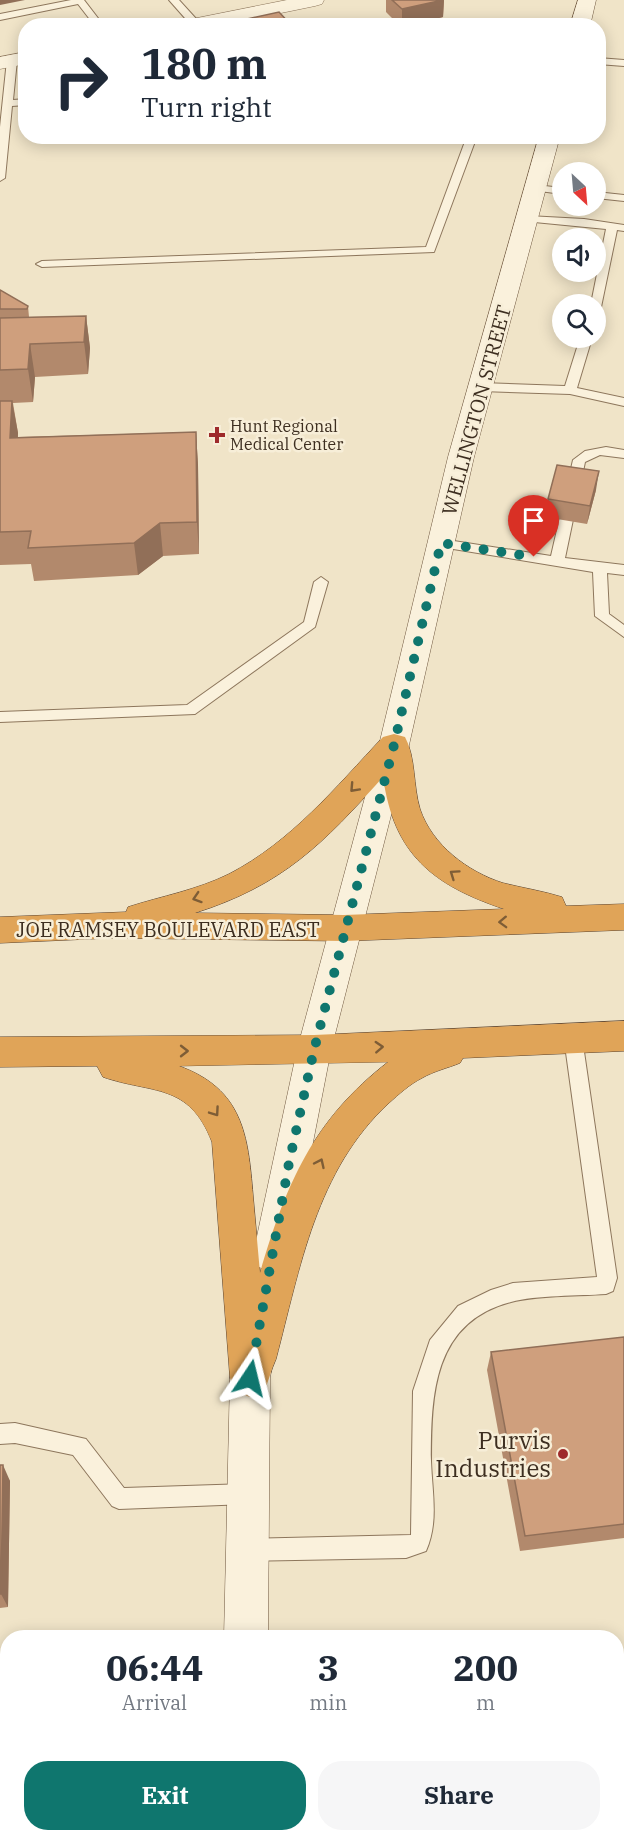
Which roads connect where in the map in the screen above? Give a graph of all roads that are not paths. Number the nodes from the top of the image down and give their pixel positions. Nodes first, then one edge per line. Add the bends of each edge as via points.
1 (174, 0) edge
2 (315, 0) edge
3 (587, 0) edge
4 (80, 1) edge
5 (0, 17) edge
6 (94, 18) edge
7 (186, 18) edge
8 (226, 18) edge
9 (582, 18) edge
10 (13, 60) edge
11 (606, 62) edge
12 (624, 63) edge
13 (18, 102) edge
14 (8, 103) junction
15 (469, 144) edge
16 (548, 144) edge
17 (1, 162) edge
18 (0, 178) edge
19 (536, 188) junction
20 (552, 190) edge
21 (606, 196) edge
22 (624, 198) edge
23 (528, 219) junction
24 (618, 227) edge
25 (42, 264) dead end
26 (600, 294) edge
27 (583, 348) edge
28 (481, 387) junction
29 (570, 390) junction
30 (624, 402) edge
31 (624, 454) edge
32 (441, 543) junction
33 (557, 561) junction
34 (600, 568) junction
35 (624, 570) edge
36 (321, 582) dead end
37 (624, 632) edge
38 (0, 717) edge
39 (394, 745) junction
40 (617, 917) edge
41 (111, 925) junction
42 (344, 928) junction
43 (0, 930) edge
44 (624, 1036) edge
45 (573, 1038) junction
46 (475, 1043) junction
47 (314, 1050) junction
48 (2, 1052) edge
49 (250, 1378) junction
50 (0, 1434) edge
51 (247, 1494) junction
52 (247, 1550) junction
53 (246, 1630) edge

1 - 7 lane
2 - 8 street
3 - 9 street
4 - 5 lane
4 - 6 lane
10 - 14 lane
11 - 12 lane
13 - 14 lane
14 - 17 lane
15 - 25 lane via 430,250
16 - 19 street, WELLINGTON STREET
17 - 18 lane
19 - 20 lane
19 - 23 street, WELLINGTON STREET
21 - 22 lane
23 - 24 lane
23 - 28 street, WELLINGTON STREET
24 - 26 lane
27 - 29 lane
28 - 29 lane
28 - 32 street, WELLINGTON STREET
29 - 30 lane
31 - 33 lane via 588,452 579,459
32 - 33 lane
32 - 39 street, WELLINGTON STREET
33 - 34 lane
34 - 35 lane
34 - 37 lane via 602,616
36 - 38 lane via 310,624 190,710
40 -> 39 highway via 505,898 450,872 407,817
39 -> 41 highway via 287,854 240,883
39 - 42 street, WELLINGTON STREET
40 -> 42 highway, JOE RAMSEY BOULEVARD EAST
41 - 42 highway, JOE RAMSEY BOULEVARD EAST
41 - 43 highway, JOE RAMSEY BOULEVARD EAST
42 - 47 street, WELLINGTON STREET
44 - 45 highway
45 - 46 highway
45 - 52 lane via 606,1284 513,1292 492,1299 465,1313 437,1347 423,1391 423,1532 417,1543 406,1547
47 -> 46 highway
49 -> 46 highway via 301,1203 325,1152 352,1114 408,1067
48 -> 47 highway
47 - 49 street, WELLINGTON STREET
48 -> 49 highway via 150,1071 189,1085 216,1111 230,1142
49 - 51 street, WELLINGTON STREET
50 - 51 lane via 15,1433 79,1446 119,1499
51 - 52 street, WELLINGTON STREET
52 - 53 street, WELLINGTON STREET

